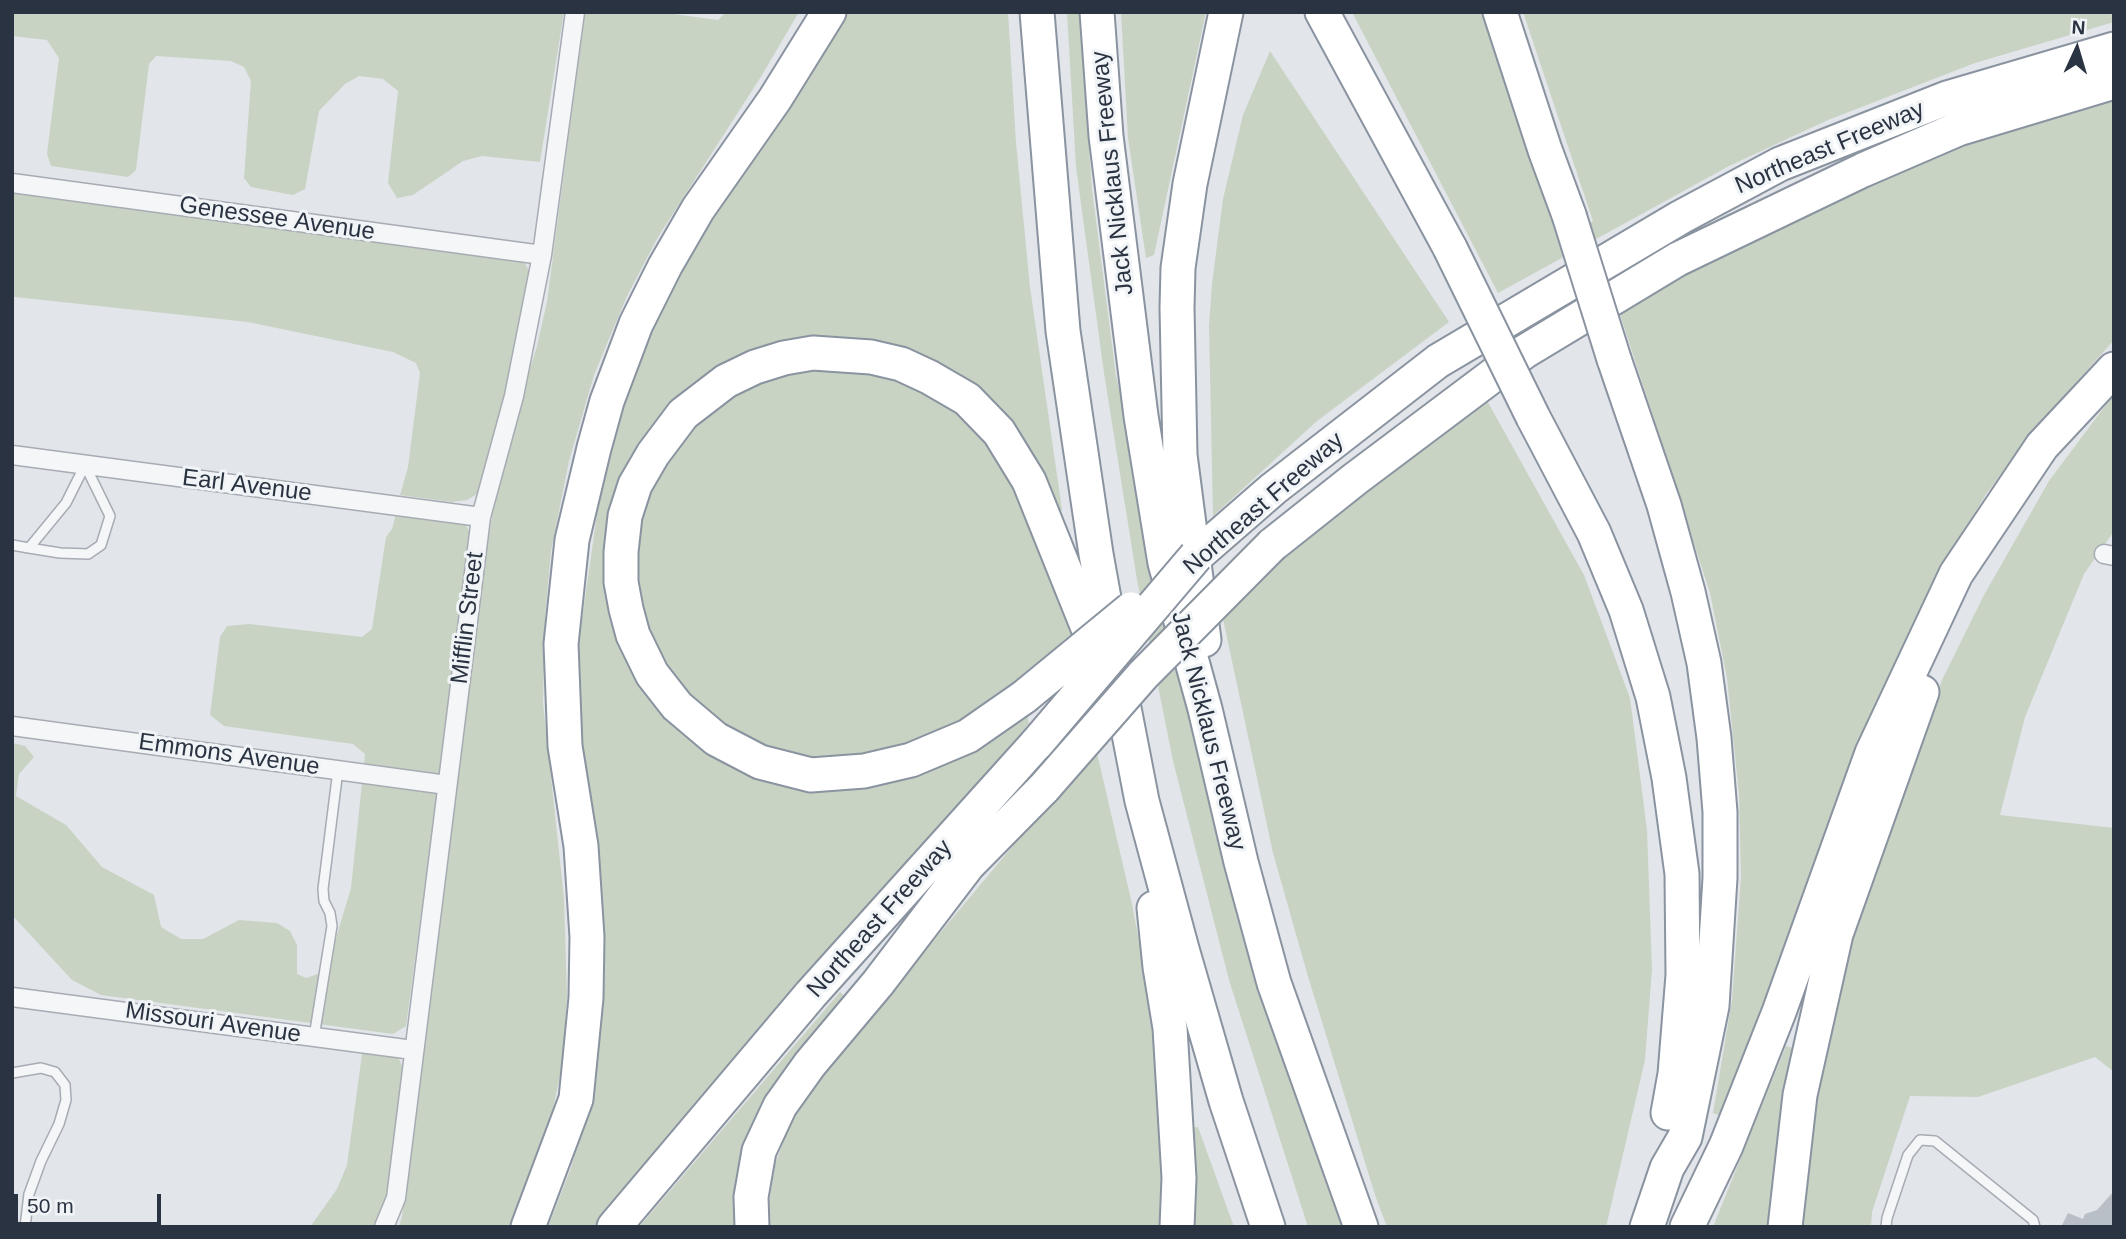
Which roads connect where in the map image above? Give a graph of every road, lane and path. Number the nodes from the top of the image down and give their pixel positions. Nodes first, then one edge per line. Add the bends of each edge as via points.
1 (575, 12) edge
2 (829, 12) edge
3 (1037, 12) edge
4 (1097, 12) edge
5 (1226, 12) edge
6 (1322, 12) edge
7 (1500, 12) edge
8 (2114, 49) edge
9 (2114, 82) edge
10 (12, 183) edge
11 (542, 255) junction
12 (2114, 369) edge
13 (12, 456) edge
14 (85, 465) junction
15 (481, 517) junction
16 (12, 545) edge
17 (29, 548) junction
18 (1196, 556) junction
19 (1956, 574) junction
20 (1205, 709) junction
21 (1127, 725) junction
22 (12, 726) edge
23 (338, 770) junction
24 (447, 785) junction
25 (1142, 801) junction
26 (12, 997) edge
27 (314, 1037) junction
28 (413, 1050) junction
29 (12, 1073) edge
30 (1667, 1168) junction
31 (25, 1227) edge
32 (384, 1227) edge
33 (528, 1227) edge
34 (614, 1227) edge
35 (752, 1227) edge
36 (1177, 1227) edge
37 (1268, 1227) edge
38 (1361, 1227) edge
39 (1647, 1227) edge
40 (1687, 1227) edge
41 (1785, 1227) edge
42 (1886, 1227) edge
43 (2035, 1227) edge

1 - 11 street, Mifflin Street
2 - 33 highway via 665,266 636,324 594,448 572,540 561,644 565,746 581,846 586,998 576,1099
3 - 21 highway via 1063,331
4 - 20 highway, Jack Nicklaus Freeway via 1106,136 1142,416 1165,563
5 - 20 highway via 1188,195 1178,268 1180,455 1204,644
6 - 30 highway, bridge via 1450,248 1594,533 1626,610 1653,696 1682,874 1683,975 1675,1074 1666,1120
7 - 30 highway, bridge via 1664,505 1707,688 1720,812 1712,1006 1685,1137
8 - 18 highway, Northeast Freeway via 1947,98 1780,164 1681,218 1438,361 1273,489
9 - 35 highway, bridge via 1958,129 1678,259 1524,352 1272,545 1143,675 1044,788 968,865 810,1064 780,1106 759,1151 751,1196
10 - 11 street, Genessee Avenue
11 - 15 street, Mifflin Street via 514,396
12 - 19 highway via 2042,446
13 - 14 street, Earl Avenue
14 - 15 street, Earl Avenue
14 - 17 lane via 66,503
14 - 17 lane via 110,516 101,545 88,554
15 - 24 street, Mifflin Street
16 - 17 lane
18 - 21 highway, bridge via 1024,697 968,736 911,760 864,771 811,775 760,762 716,739 677,706 652,674 633,635 621,582 625,516 635,485 682,414 726,381 755,367 813,353 871,357 929,377 967,399 999,432 1029,481
18 - 34 highway, Northeast Freeway, bridge via 1037,743 811,994
19 - 40 highway via 1872,753 1765,1049
19 - 41 highway via 1926,681 1836,934 1800,1095
20 - 38 highway, Jack Nicklaus Freeway via 1274,983
21 - 25 highway
22 - 23 street, Emmons Avenue
23 - 24 street, Emmons Avenue
23 - 27 lane via 323,889 332,926
24 - 28 street, Mifflin Street
25 - 36 highway via 1170,1028 1179,1166
25 - 37 highway via 1181,949
26 - 27 street, Missouri Avenue
27 - 28 street, Missouri Avenue
28 - 32 street, Mifflin Street via 396,1198
29 - 31 lane via 41,1068 55,1072 65,1084 66,1100 29,1194
30 - 39 highway
42 - 43 lane via 1908,1155 1920,1140 1935,1142 2033,1220

